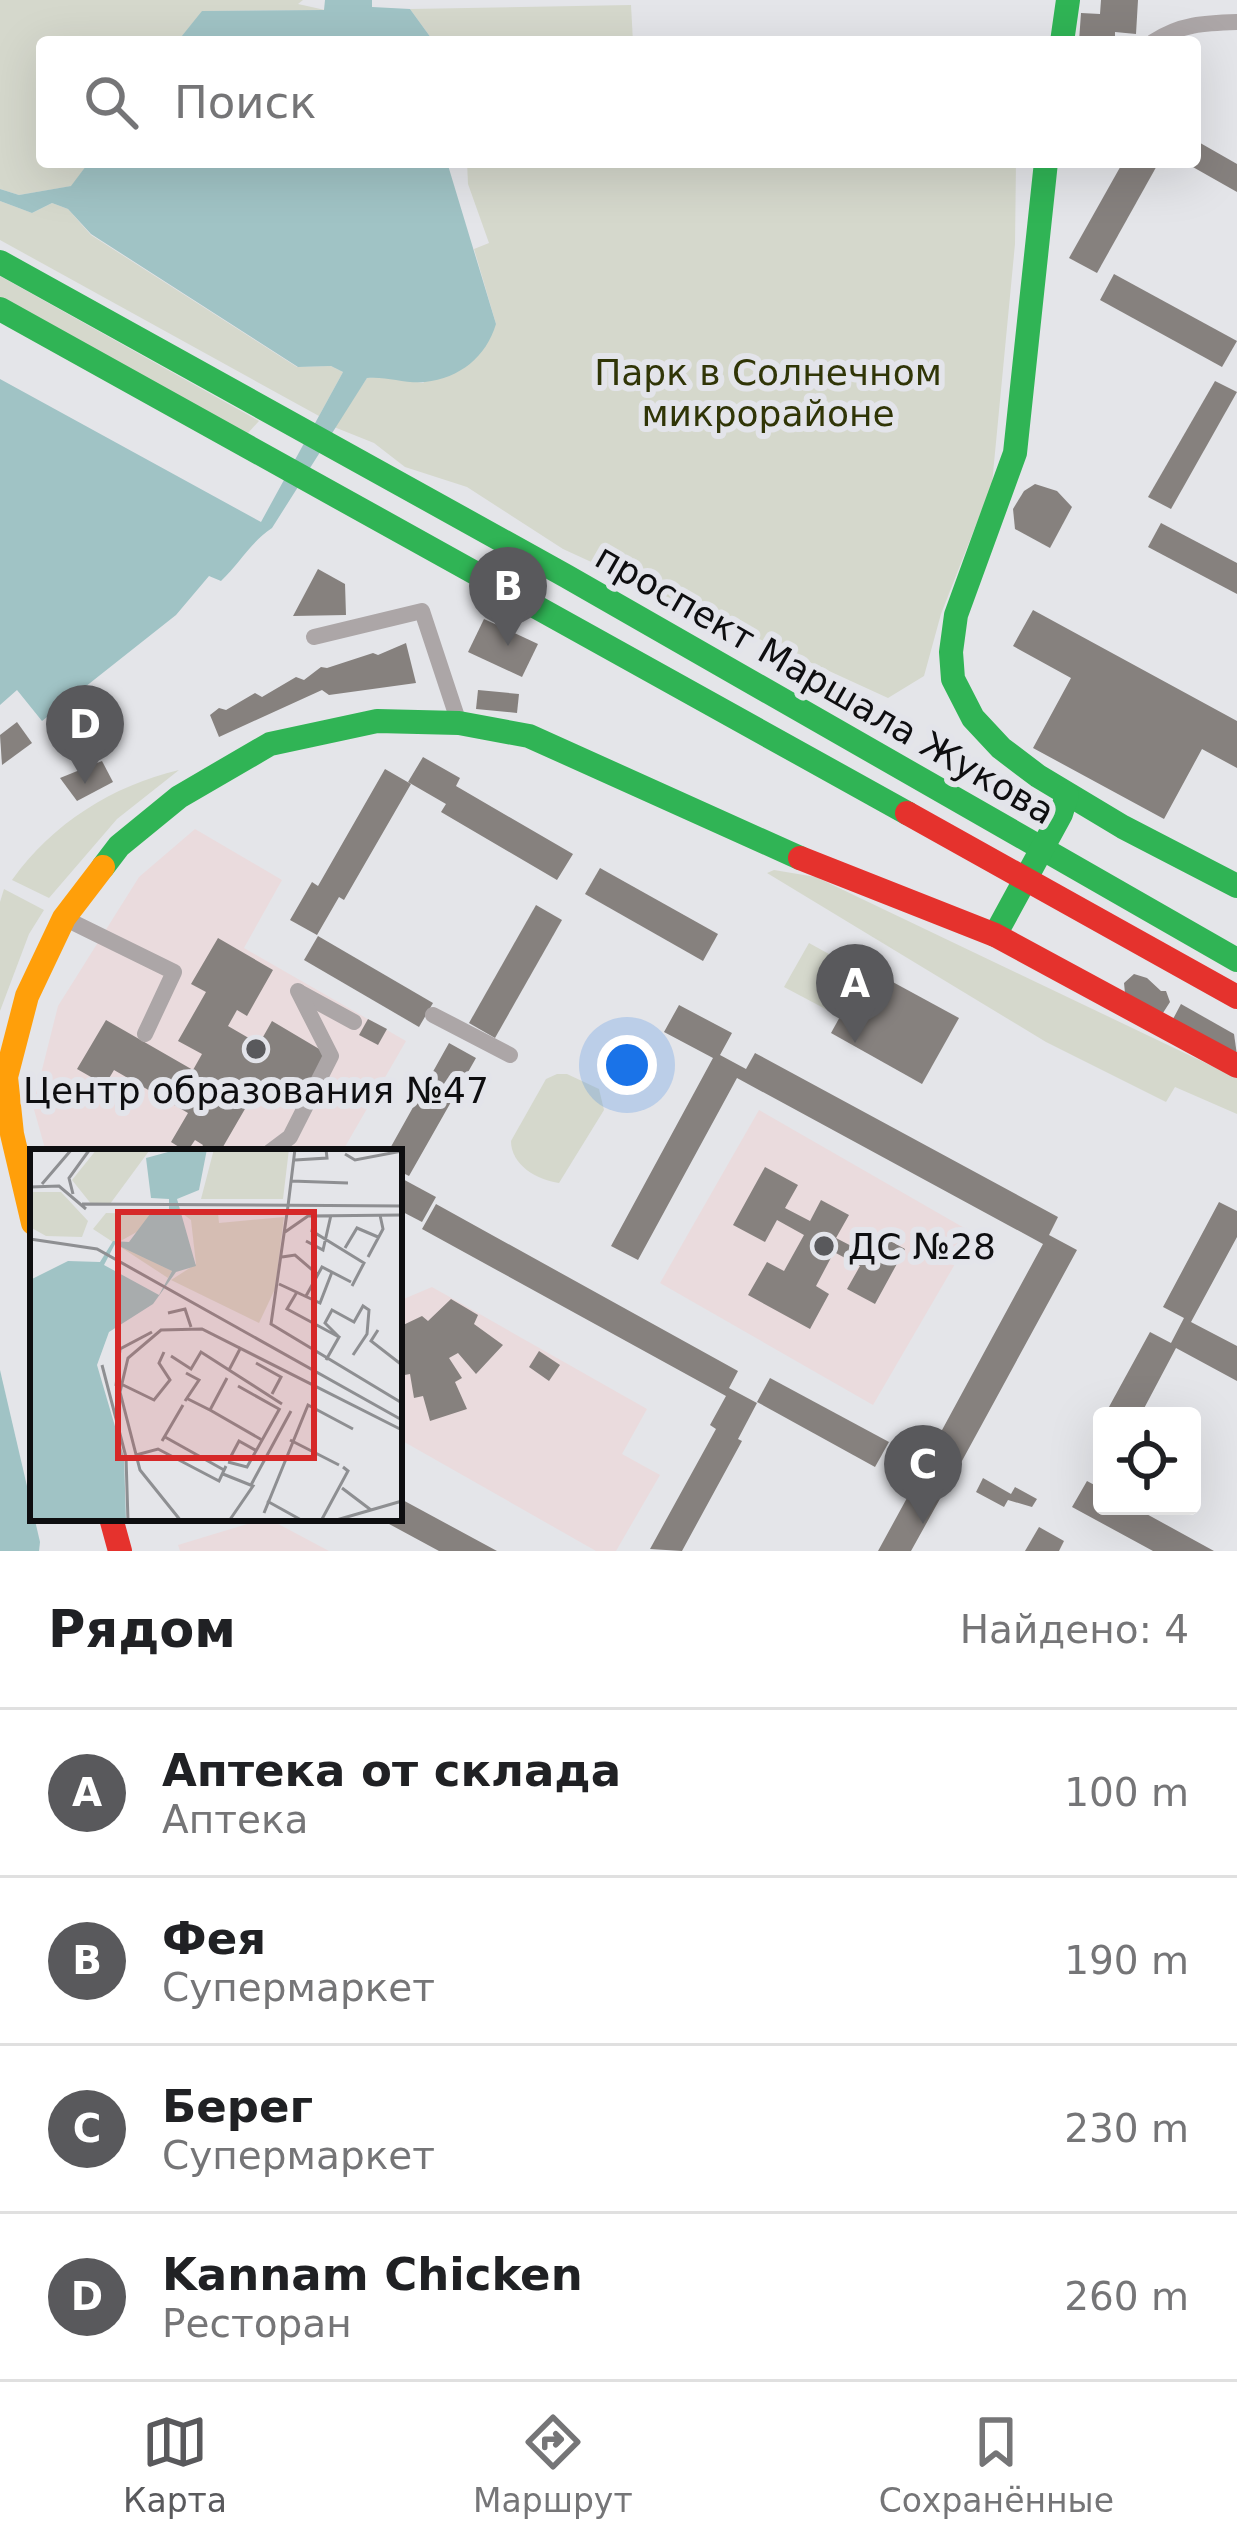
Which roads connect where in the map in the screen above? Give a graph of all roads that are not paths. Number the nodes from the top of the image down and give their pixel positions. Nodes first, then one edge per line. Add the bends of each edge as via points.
1 (1068, 0) edge
2 (1237, 22) edge
3 (1063, 36) edge
4 (1162, 36) edge
5 (1045, 168) edge
6 (0, 262) edge
7 (0, 309) edge
8 (314, 637) dead end
9 (459, 723) junction
10 (1067, 795) junction
11 (1237, 886) edge
12 (64, 918) junction
13 (995, 935) junction
14 (1237, 960) edge
15 (1237, 997) edge
16 (433, 1015) dead end
17 (354, 1022) dead end
18 (146, 1034) dead end
19 (510, 1055) dead end
20 (1237, 1066) edge
21 (274, 1149) edge
22 (30, 1210) edge
23 (112, 1521) edge
24 (120, 1551) edge

1 - 3 main road
2 - 4 street via 1199,23
5 - 10 main road via 1015,453 956,615 951,666 963,704 988,736
6 - 14 main road, проспект Маршала Жукова
7 - 15 main road, проспект Маршала Жукова
8 - 9 street via 422,610
9 - 12 main road via 377,722 270,744 158,811
9 - 13 main road via 530,736 778,849
10 - 11 main road
10 - 13 main road
12 - 18 street via 174,972
12 - 22 main road via 27,996 6,1077
13 - 20 main road
16 - 19 street
17 - 21 street via 298,991 331,1055 290,1137
23 - 24 main road

